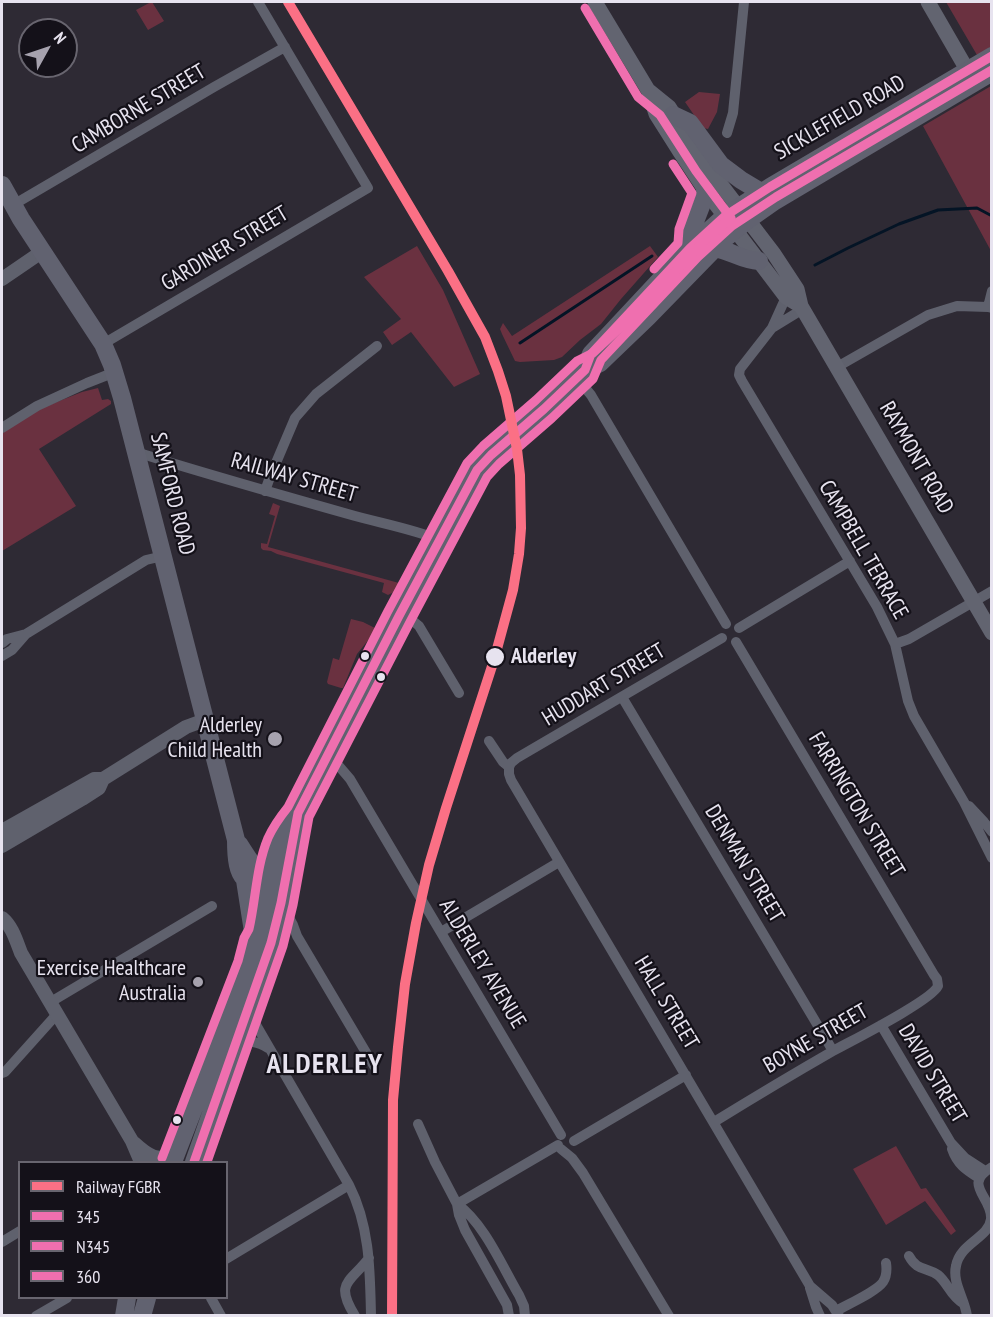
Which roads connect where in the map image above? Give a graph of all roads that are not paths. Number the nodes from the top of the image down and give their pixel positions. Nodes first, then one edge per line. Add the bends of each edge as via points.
1 (258, 2) edge
2 (595, 2) edge
3 (744, 2) edge
4 (928, 2) edge
5 (285, 47) junction
6 (992, 56) edge
7 (992, 72) edge
8 (971, 76) junction
9 (648, 90) junction
10 (674, 115) junction
11 (727, 133) dead end
12 (2, 185) edge
13 (705, 190) junction
14 (761, 192) junction
15 (13, 205) junction
16 (737, 218) junction
17 (690, 248) junction
18 (714, 248) junction
19 (43, 251) junction
20 (759, 261) junction
21 (2, 279) edge
22 (992, 291) edge
23 (786, 297) junction
24 (802, 307) junction
25 (990, 308) edge
26 (772, 328) junction
27 (103, 344) junction
28 (377, 346) dead end
29 (837, 367) junction
30 (115, 372) junction
31 (581, 374) junction
32 (2, 428) edge
33 (136, 452) junction
34 (265, 490) junction
35 (440, 540) junction
36 (163, 555) junction
37 (850, 561) junction
38 (992, 591) edge
39 (974, 602) junction
40 (399, 616) junction
41 (726, 624) junction
42 (739, 628) junction
43 (992, 633) edge
44 (26, 634) junction
45 (722, 638) junction
46 (736, 642) junction
47 (2, 643) edge
48 (895, 644) junction
49 (2, 656) edge
50 (459, 693) dead end
51 (622, 697) junction
52 (205, 720) junction
53 (489, 741) dead end
54 (326, 759) junction
55 (509, 767) junction
56 (103, 779) junction
57 (964, 802) junction
58 (2, 831) edge
59 (992, 832) edge
60 (2, 846) edge
61 (992, 858) edge
62 (560, 862) junction
63 (267, 890) junction
64 (212, 906) dead end
65 (2, 918) edge
66 (2, 929) edge
67 (441, 932) junction
68 (273, 935) junction
69 (297, 936) junction
70 (21, 953) junction
71 (936, 989) joint
72 (53, 1009) junction
73 (248, 1011) junction
74 (881, 1025) junction
75 (237, 1042) junction
76 (268, 1048) junction
77 (832, 1051) junction
78 (374, 1065) dead end
79 (2, 1073) edge
80 (686, 1075) junction
81 (714, 1122) junction
82 (418, 1124) dead end
83 (574, 1142) junction
84 (560, 1143) junction
85 (175, 1158) edge
86 (142, 1159) edge
87 (194, 1161) edge
88 (985, 1172) edge
89 (583, 1173) junction
90 (349, 1185) junction
91 (457, 1204) junction
92 (990, 1223) edge
93 (18, 1232) edge
94 (2, 1242) edge
95 (909, 1256) dead end
96 (228, 1258) edge
97 (369, 1258) junction
98 (886, 1263) dead end
99 (810, 1286) junction
100 (65, 1299) edge
101 (128, 1299) edge
102 (147, 1299) edge
103 (212, 1299) edge
104 (966, 1310) edge
105 (838, 1313) edge
106 (36, 1316) edge
107 (124, 1316) edge
108 (142, 1316) edge
109 (221, 1316) edge
110 (355, 1316) edge
111 (371, 1316) edge
112 (509, 1316) edge
113 (525, 1316) edge
114 (669, 1316) edge
115 (820, 1316) edge

1 - 5 street
2 - 9 main road
3 - 11 street via 733,113
4 - 8 main road
5 - 15 street, CAMBORNE STREET
5 - 27 street, GARDINER STREET via 368,188
6 - 8 main road
7 - 8 main road
8 - 14 main road, SICKLEFIELD ROAD
8 - 16 main road, SICKLEFIELD ROAD via 775,201
9 - 10 main road
9 - 13 main road via 656,114
10 - 14 main road via 690,123 721,165
10 - 16 main road
12 - 15 main road, SAMFORD ROAD
13 - 16 main road
13 - 17 main road via 691,232
14 - 16 main road, SICKLEFIELD ROAD
15 - 19 main road, SAMFORD ROAD
16 - 17 main road
16 - 18 main road
16 - 20 main road, RAYMONT ROAD
16 - 24 main road, RAYMONT ROAD via 769,248 791,280
17 - 31 main road via 591,354
18 - 20 main road via 746,261
18 - 31 main road via 600,363
19 - 21 street
19 - 27 main road, SAMFORD ROAD
20 - 23 main road, RAYMONT ROAD
22 - 25 street
23 - 24 main road, RAYMONT ROAD
23 - 26 street, CAMPBELL TERRACE
24 - 26 street, CAMPBELL TERRACE
24 - 29 main road, RAYMONT ROAD
25 - 29 street via 957,306 928,315
26 - 37 street, CAMPBELL TERRACE via 739,375
27 - 30 main road, SAMFORD ROAD
28 - 34 street via 316,394 295,418
29 - 39 main road, RAYMONT ROAD
30 - 32 street via 37,406
30 - 33 main road, SAMFORD ROAD
31 - 35 main road via 480,466
31 - 41 street
33 - 34 street, RAILWAY STREET
33 - 36 main road, SAMFORD ROAD
34 - 35 street, RAILWAY STREET
35 - 40 main road
36 - 44 street via 146,560
36 - 52 main road, SAMFORD ROAD
37 - 42 street
37 - 48 street, CAMPBELL TERRACE
38 - 39 street
39 - 43 main road, RAYMONT ROAD
39 - 48 street
40 - 50 street via 418,626
40 - 54 main road
41 - 42 street via 733,623
41 - 45 street via 721,630
42 - 46 street
44 - 47 street
44 - 49 street
45 - 46 street via 728,643
45 - 51 street, HUDDART STREET
46 - 71 street, FARRINGTON STREET via 934,975
48 - 57 street, CAMPBELL TERRACE via 914,716
51 - 55 street, HUDDART STREET
51 - 77 street, DENMAN STREET
52 - 56 street via 186,727
52 - 63 main road, SAMFORD ROAD via 236,840
53 - 55 street, HALL STREET
54 - 63 main road via 298,813
54 - 67 street, ALDERLEY AVENUE via 347,775
55 - 62 street, HALL STREET via 511,780
56 - 58 street via 94,779
56 - 60 street via 99,788
57 - 59 street, CAMPBELL TERRACE
57 - 61 street, CAMPBELL TERRACE
62 - 67 street
62 - 80 street, HALL STREET
63 - 68 main road
63 - 69 street
63 - 85 main road via 243,982
64 - 72 street
65 - 70 street
66 - 70 street
67 - 84 street, ALDERLEY AVENUE
68 - 69 street via 285,931
68 - 73 main road
69 - 78 street
70 - 72 street
71 - 74 street, BOYNE STREET
72 - 79 street
72 - 86 street
73 - 75 main road
73 - 76 street
74 - 77 street, BOYNE STREET
74 - 88 street, DAVID STREET via 951,1143 957,1161 966,1169
75 - 76 street via 258,1042
75 - 87 main road
76 - 90 street
77 - 81 street, BOYNE STREET
80 - 81 street, HALL STREET
80 - 83 street
81 - 99 street, HALL STREET
82 - 91 street
83 - 84 street via 568,1134
83 - 89 street, ALDERLEY AVENUE
84 - 89 street, ALDERLEY AVENUE
84 - 91 street
85 - 86 street
88 - 92 street, DAVID STREET via 979,1187
89 - 114 street, ALDERLEY AVENUE
90 - 96 street
90 - 97 street via 362,1217
91 - 112 street via 465,1230 506,1302
91 - 113 street via 479,1226 519,1295
92 - 104 street via 965,1248 956,1264 956,1282
93 - 94 street
95 - 104 street via 916,1265 940,1276
97 - 110 street via 345,1287 346,1300
97 - 111 street
98 - 105 street via 882,1284
99 - 105 street, HALL STREET
99 - 115 street, HALL STREET
100 - 106 street
101 - 107 main road
102 - 108 main road
103 - 109 street

